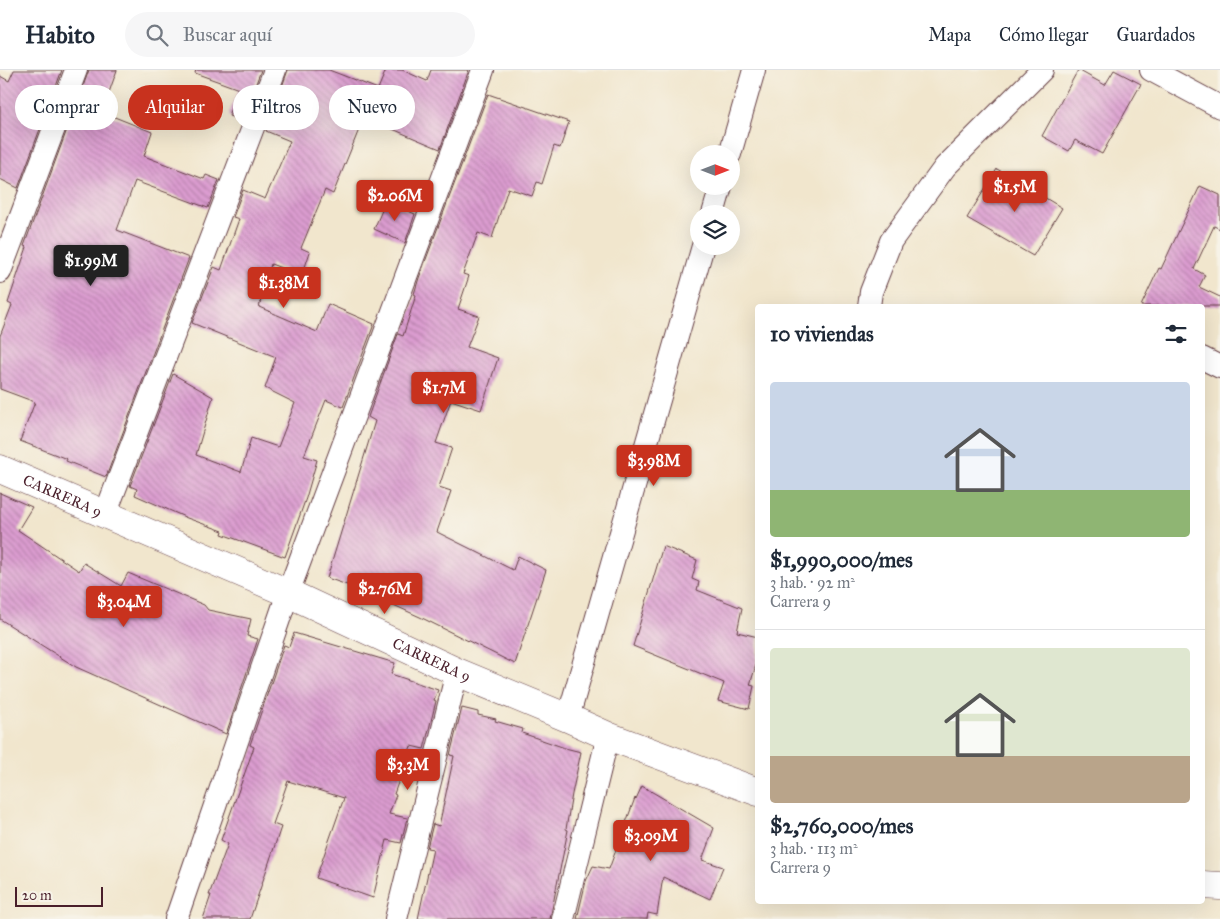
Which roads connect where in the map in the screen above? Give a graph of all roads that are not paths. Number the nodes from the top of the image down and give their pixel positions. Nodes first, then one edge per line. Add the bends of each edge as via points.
1 (76, 70) edge
2 (275, 70) edge
3 (483, 70) edge
4 (754, 70) edge
5 (1042, 70) edge
6 (1151, 70) edge
7 (1220, 107) edge
8 (733, 145) edge
9 (701, 255) edge
10 (0, 272) edge
11 (869, 304) edge
12 (1205, 359) edge
13 (1220, 366) edge
14 (0, 470) edge
15 (105, 514) junction
16 (288, 593) junction
17 (457, 672) junction
18 (568, 718) junction
19 (608, 736) junction
20 (755, 791) edge
21 (1205, 886) edge
22 (1220, 886) edge
23 (176, 919) edge
24 (396, 919) edge
25 (562, 919) edge

1 - 10 street
2 - 15 street
3 - 16 street
4 - 8 street
5 - 11 street via 946,167 902,226 891,241 870,292
6 - 7 street
9 - 18 street
12 - 13 street
14 - 15 main road, CARRERA 9
15 - 16 main road, CARRERA 9
16 - 17 main road, CARRERA 9
16 - 23 street
17 - 18 main road, CARRERA 9
17 - 24 street
18 - 19 main road, CARRERA 9
19 - 20 main road, CARRERA 9
19 - 25 street
21 - 22 main road

